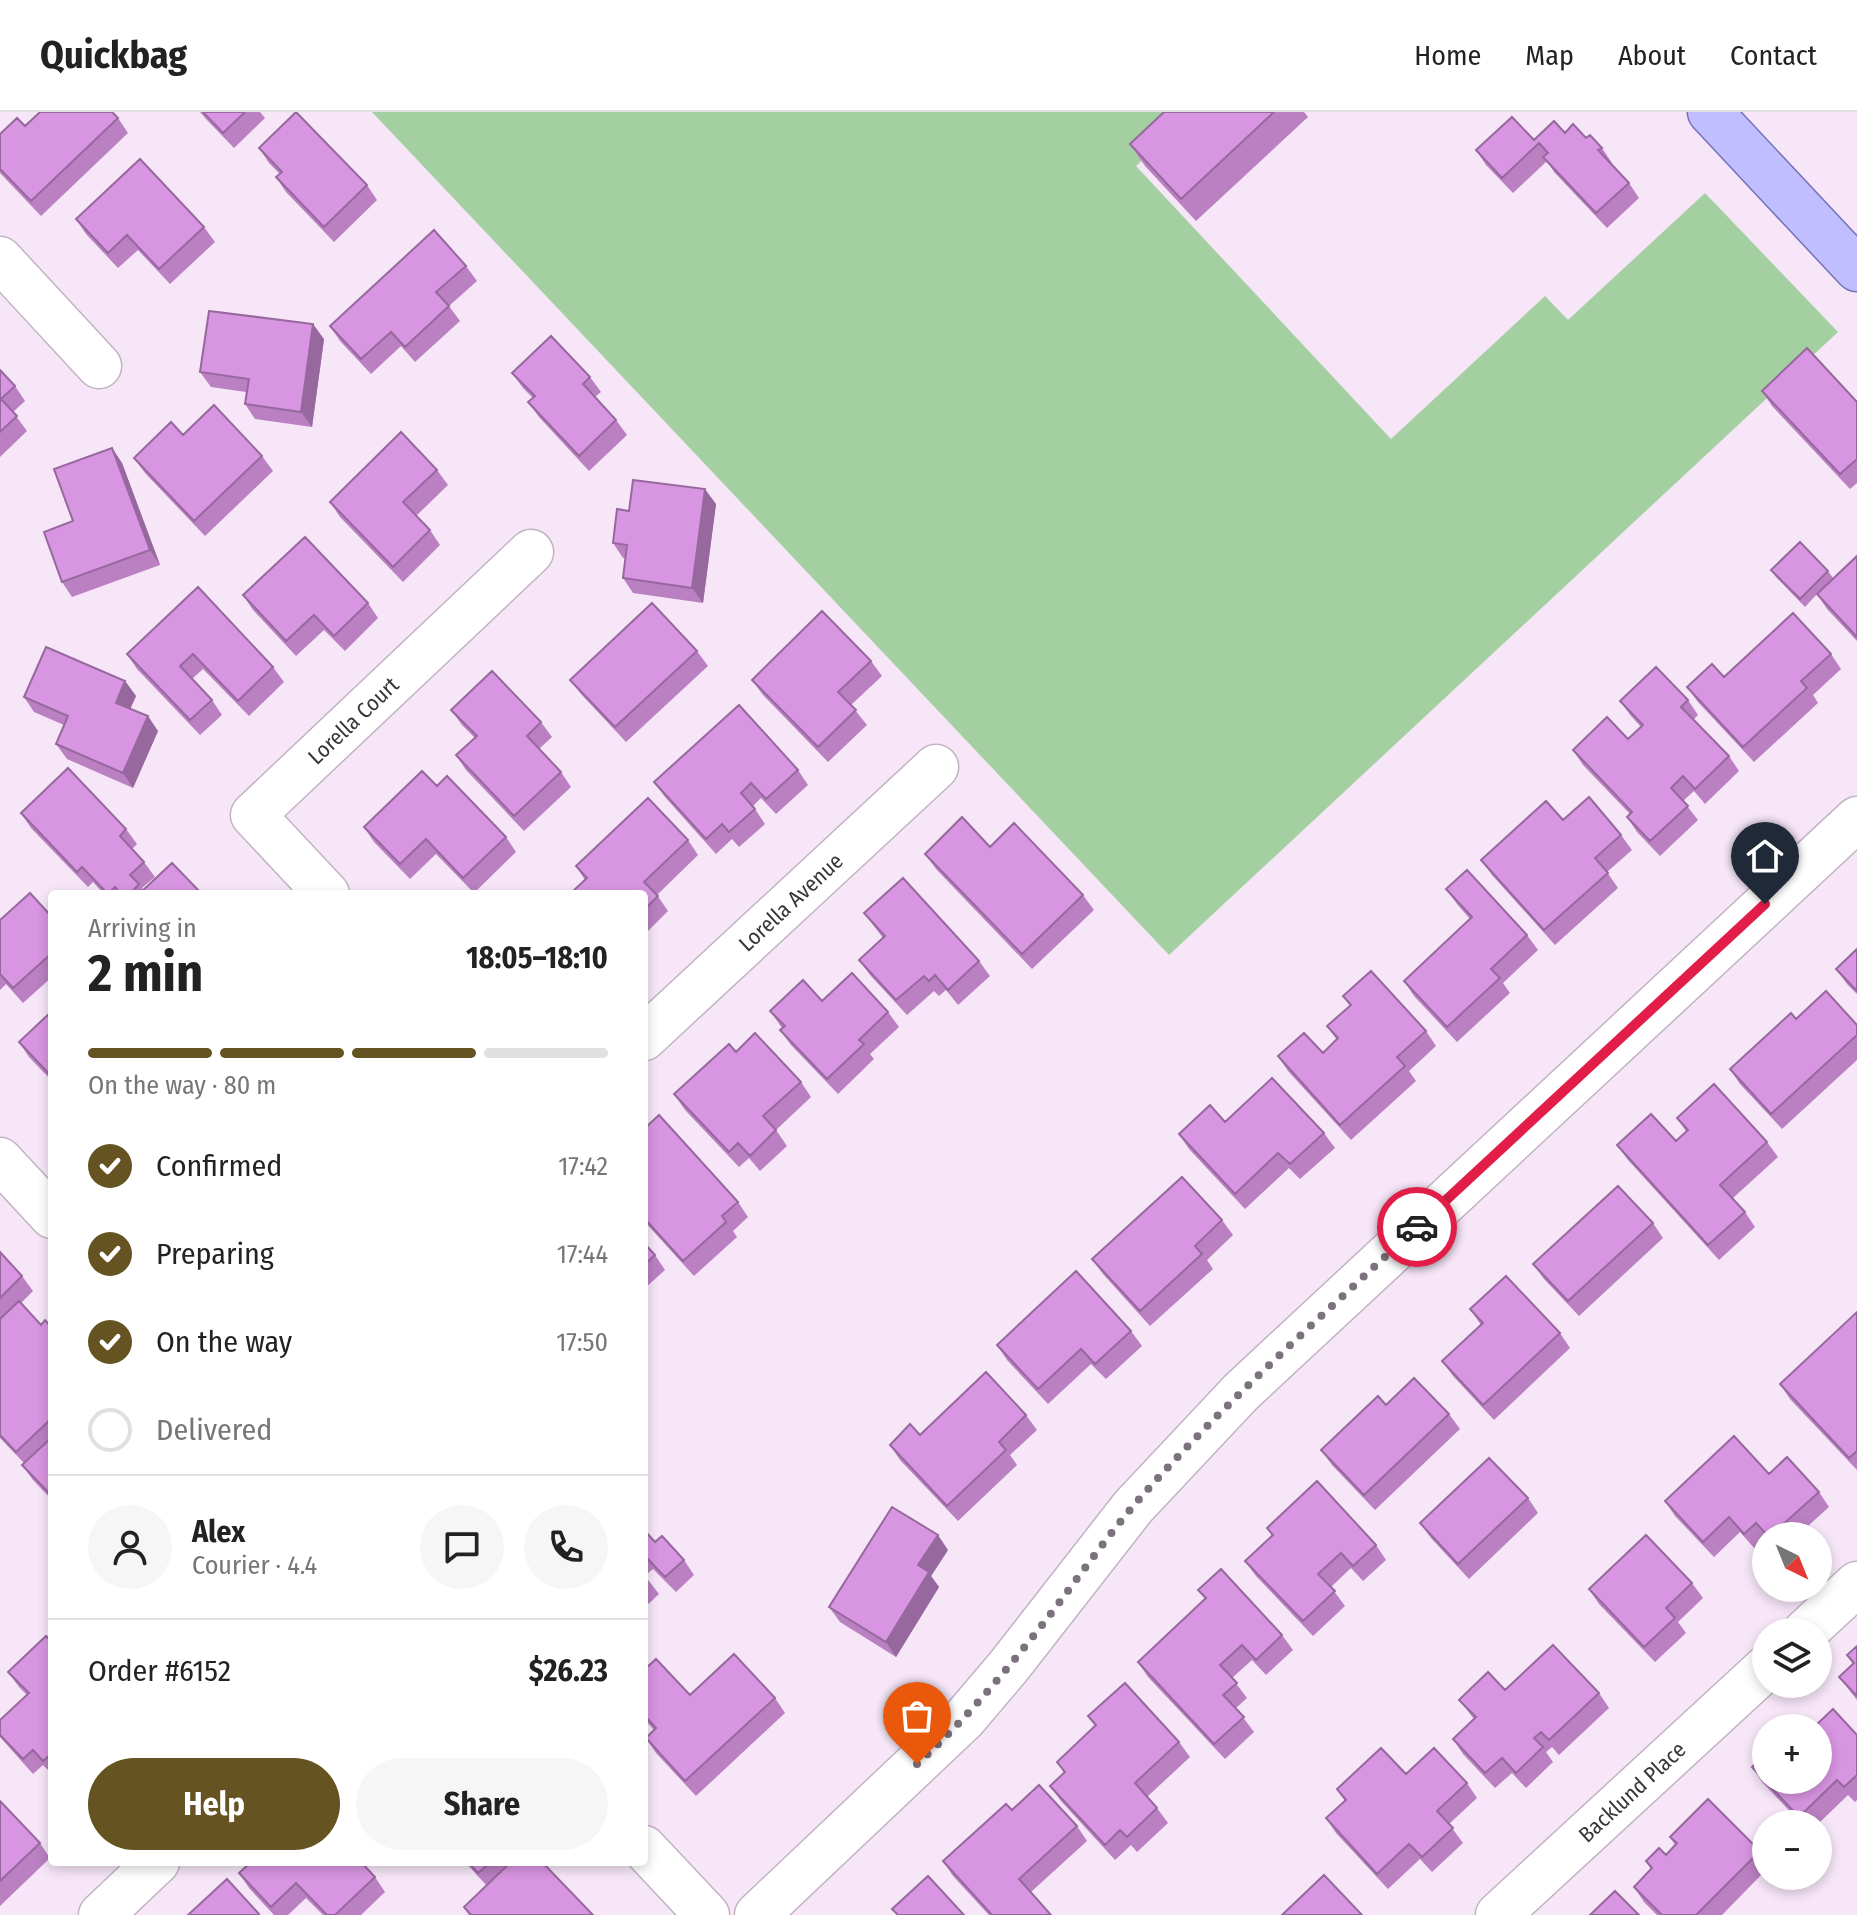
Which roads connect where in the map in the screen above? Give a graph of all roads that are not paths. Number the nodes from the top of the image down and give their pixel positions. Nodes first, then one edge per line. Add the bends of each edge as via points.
1 (1710, 112) edge
2 (0, 259) edge
3 (1857, 269) edge
4 (99, 366) dead end
5 (531, 552) dead end
6 (936, 767) dead end
7 (1857, 819) edge
8 (323, 890) edge
9 (648, 1034) edge
10 (0, 1160) edge
11 (48, 1212) edge
12 (1857, 1584) edge
13 (1820, 1618) edge
14 (1752, 1681) edge
15 (648, 1852) edge
16 (153, 1866) edge
17 (101, 1915) edge
18 (707, 1915) edge
19 (757, 1915) edge
20 (1498, 1915) edge

1 - 3 main road
2 - 4 street
5 - 8 street, Lorella Court via 253,815
6 - 9 street, Lorella Avenue
7 - 19 street via 1249,1383 1133,1507 964,1719
10 - 11 street
12 - 13 street
14 - 20 street, Backlund Place
15 - 18 street
16 - 17 street

